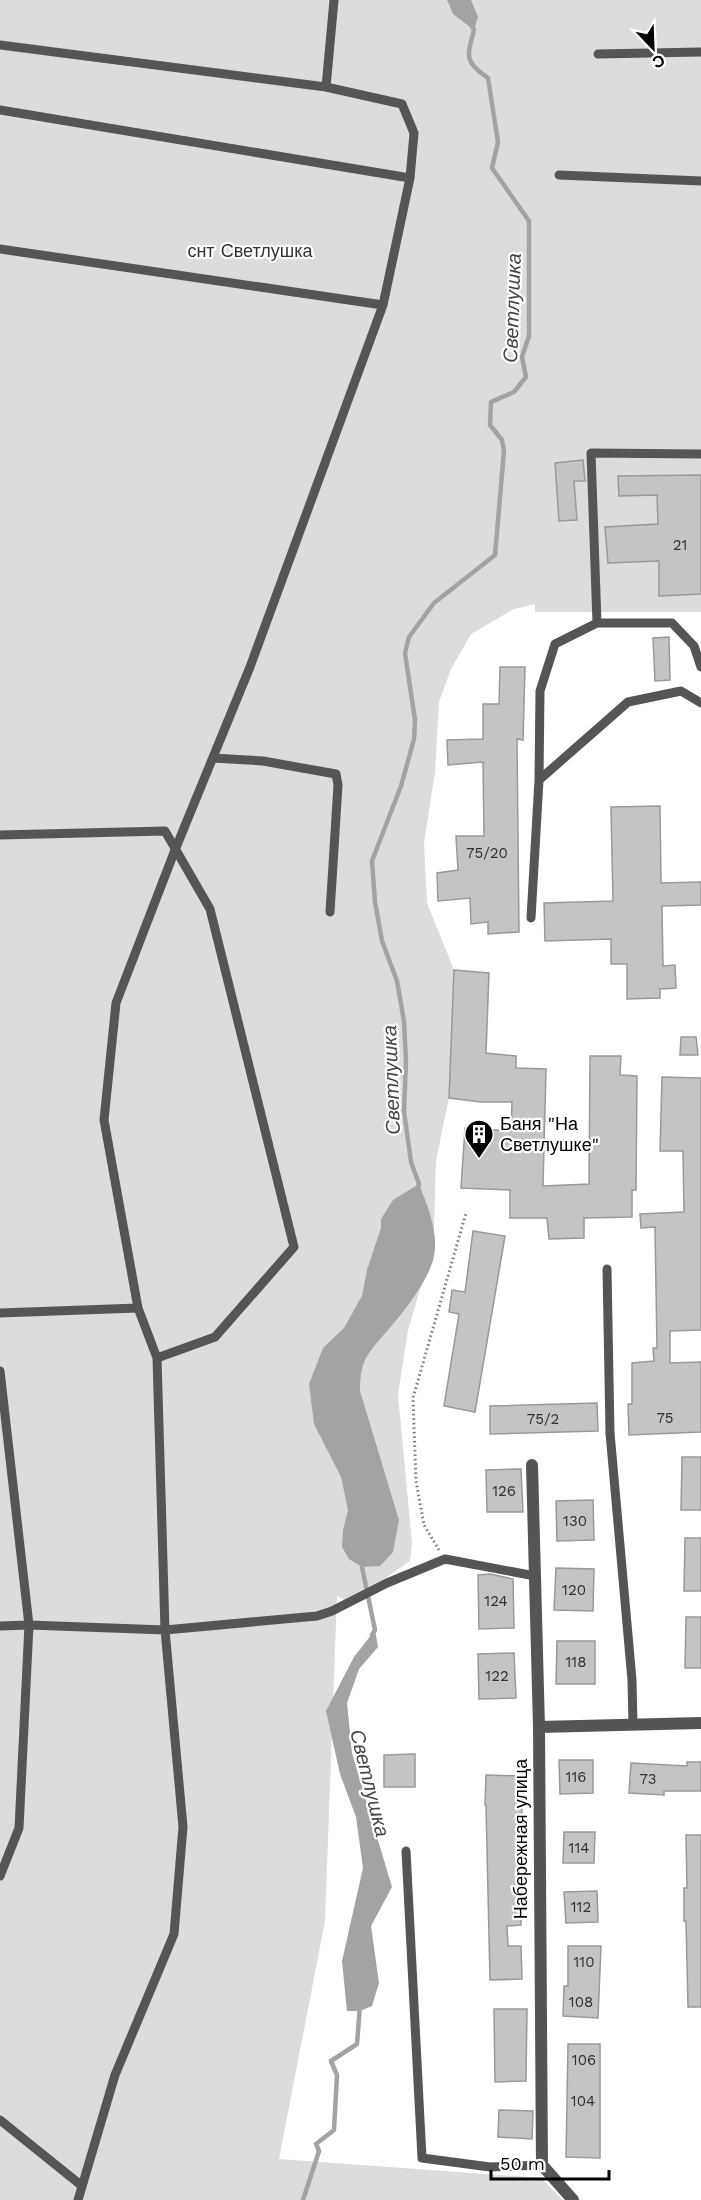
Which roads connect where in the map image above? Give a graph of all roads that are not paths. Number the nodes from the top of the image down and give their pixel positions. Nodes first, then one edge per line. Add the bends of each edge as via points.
1 (334, 0) edge
2 (0, 45) edge
3 (701, 52) edge
4 (598, 54) dead end
5 (326, 87) junction
6 (0, 110) edge
7 (560, 175) dead end
8 (410, 178) junction
9 (701, 181) edge
10 (0, 249) edge
11 (383, 305) junction
12 (701, 454) edge
13 (597, 623) junction
14 (701, 667) edge
15 (701, 704) edge
16 (213, 758) junction
17 (538, 780) junction
18 (0, 835) edge
19 (175, 850) junction
20 (330, 912) dead end
21 (531, 918) dead end
22 (607, 1269) dead end
23 (138, 1308) junction
24 (0, 1313) edge
25 (156, 1358) junction
26 (0, 1371) edge
27 (532, 1466) dead end
28 (535, 1576) junction
29 (29, 1625) junction
30 (0, 1626) edge
31 (165, 1630) junction
32 (701, 1723) edge
33 (633, 1725) junction
34 (539, 1727) junction
35 (406, 1851) dead end
36 (0, 1876) edge
37 (0, 2120) edge
38 (542, 2165) junction
39 (82, 2186) junction
40 (78, 2200) edge
41 (573, 2200) edge

1 - 5 lane
2 - 5 lane
3 - 4 lane
5 - 8 lane via 402,104 414,132
6 - 8 lane
7 - 9 lane
8 - 11 lane
10 - 11 lane
11 - 16 lane
12 - 13 lane via 591,453
13 - 14 lane via 672,623 694,646
13 - 17 lane via 555,644 540,692
15 - 17 lane via 681,691 628,702
16 - 19 lane
16 - 20 lane via 263,760 336,774
17 - 21 lane
18 - 19 lane via 165,831
19 - 23 lane via 116,1003 104,1120
19 - 25 lane via 210,909 294,1247 215,1337
22 - 33 lane via 610,1433
23 - 24 lane
23 - 25 lane
25 - 31 lane
26 - 29 lane
27 - 28 street, Набережная улица
28 - 31 lane via 445,1559 317,1616
28 - 34 street, Набережная улица
29 - 30 lane
29 - 31 lane
29 - 36 lane via 19,1828
31 - 39 lane via 183,1827 174,1934 115,2075
32 - 33 street
33 - 34 street
34 - 38 street, Набережная улица
35 - 38 lane via 422,2158 490,2167
37 - 39 lane
38 - 41 street
39 - 40 lane

